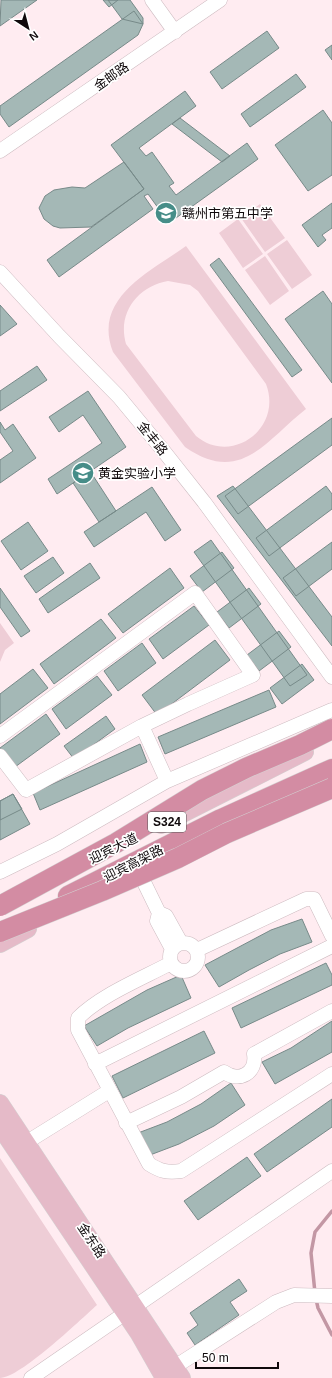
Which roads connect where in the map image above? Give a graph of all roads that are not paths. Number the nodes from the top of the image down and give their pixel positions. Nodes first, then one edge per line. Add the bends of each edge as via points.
1 (152, 0) edge
2 (220, 0) edge
3 (175, 32) junction
4 (0, 151) edge
5 (0, 272) edge
6 (332, 677) edge
7 (332, 710) edge
8 (142, 726) junction
9 (332, 728) edge
10 (0, 736) edge
11 (332, 739) edge
12 (0, 756) edge
13 (332, 757) edge
14 (332, 770) edge
15 (167, 781) junction
16 (332, 788) edge
17 (332, 794) edge
18 (332, 798) edge
19 (227, 833) junction
20 (0, 872) edge
21 (139, 872) junction
22 (0, 901) edge
23 (0, 906) edge
24 (0, 914) edge
25 (0, 931) edge
26 (332, 936) edge
27 (0, 944) edge
28 (177, 946) junction
29 (332, 946) edge
30 (197, 950) junction
31 (171, 964) junction
32 (332, 1011) edge
33 (95, 1064) junction
34 (332, 1074) edge
35 (109, 1091) junction
36 (0, 1103) edge
37 (126, 1123) junction
38 (0, 1127) edge
39 (27, 1142) junction
40 (332, 1171) edge
41 (332, 1296) edge
42 (130, 1309) junction
43 (174, 1374) edge
44 (31, 1378) edge

1 - 3 street
2 - 3 street, 金邮路
3 - 4 street, 金邮路
5 - 6 street, 金丰路 via 119,397 204,502
7 - 15 street
8 - 10 street via 253,675 195,592
8 - 12 street via 26,790
8 - 15 street
9 - 23 highway, bridge via 202,790 116,843
11 - 22 main road, 迎宾大道 / S324 via 100,856
13 - 24 highway, 迎宾高架路
14 - 25 highway, 迎宾高架路, bridge via 221,819
15 - 20 street via 57,844
16 - 19 highway, bridge
17 - 21 main road, S324
18 - 19 highway, bridge
19 - 25 highway, bridge via 178,858
21 - 27 main road, S324
21 - 28 street via 159,914 157,921
26 - 30 street via 314,899 306,898
28 - 30 street via 190,944
28 - 31 street via 170,956
29 - 33 street
30 - 31 street via 198,961 190,970 181,971
31 - 33 street via 98,1002 86,1009 78,1018 78,1030
32 - 37 street via 254,1054 254,1066 246,1075 235,1077 224,1072 181,1097
33 - 35 street
34 - 37 street via 181,1171 168,1173 148,1164
35 - 37 street
35 - 39 street
36 - 39 main road, 金东路
38 - 42 main road, 金东路
39 - 42 main road, 金东路
40 - 42 street
41 - 43 street via 294,1295 276,1302
42 - 43 main road, 金东路
42 - 44 street

